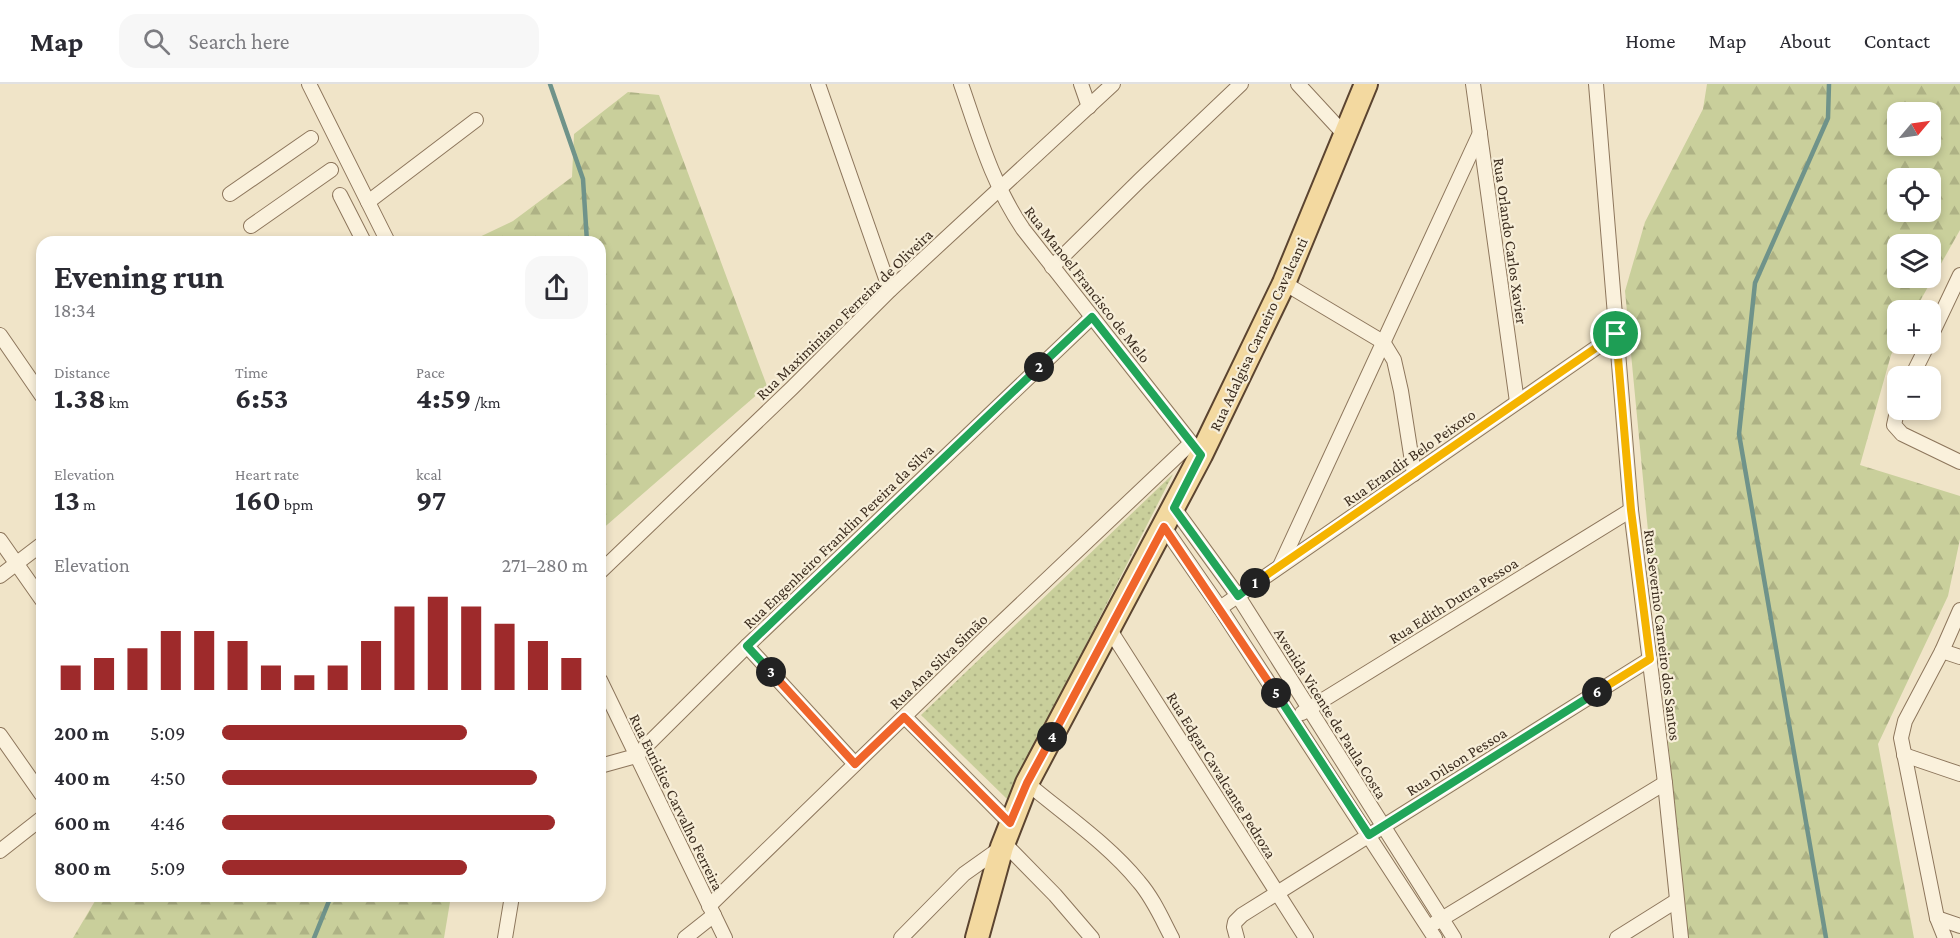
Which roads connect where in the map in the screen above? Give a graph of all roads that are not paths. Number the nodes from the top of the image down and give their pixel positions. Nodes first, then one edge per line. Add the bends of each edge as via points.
1 (309, 84) edge
2 (818, 84) edge
3 (962, 84) edge
4 (1081, 84) edge
5 (1113, 84) edge
6 (1241, 84) edge
7 (1298, 84) edge
8 (1366, 84) edge
9 (1473, 84) edge
10 (1596, 84) edge
11 (1089, 106) junction
12 (476, 120) dead end
13 (1480, 133) junction
14 (1345, 135) junction
15 (311, 138) dead end
16 (331, 170) dead end
17 (998, 189) junction
18 (230, 194) dead end
19 (340, 195) dead end
20 (368, 202) junction
21 (251, 226) dead end
22 (361, 236) edge
23 (385, 236) edge
24 (1052, 267) junction
25 (1960, 275) edge
26 (1284, 283) junction
27 (890, 290) junction
28 (1941, 315) edge
29 (1092, 317) junction
30 (1616, 334) junction
31 (0, 335) edge
32 (1383, 342) junction
33 (36, 387) edge
34 (1517, 402) junction
35 (1895, 420) edge
36 (1196, 449) junction
37 (1960, 462) edge
38 (1414, 474) junction
39 (1631, 510) junction
40 (1169, 518) junction
41 (0, 540) edge
42 (36, 548) edge
43 (16, 563) junction
44 (606, 566) edge
45 (1280, 566) junction
46 (0, 576) edge
47 (36, 591) edge
48 (1238, 596) junction
49 (1220, 608) junction
50 (1960, 610) edge
51 (1110, 630) junction
52 (747, 646) junction
53 (1942, 651) junction
54 (1960, 657) edge
55 (1650, 659) junction
56 (606, 693) edge
57 (1308, 709) junction
58 (904, 717) junction
59 (1293, 720) junction
60 (0, 735) edge
61 (1904, 755) junction
62 (636, 756) junction
63 (606, 764) edge
64 (855, 764) junction
65 (1960, 774) edge
66 (1027, 783) junction
67 (1665, 783) junction
68 (36, 786) edge
69 (36, 823) edge
70 (1383, 827) junction
71 (1369, 835) junction
72 (1005, 838) junction
73 (0, 851) edge
74 (1278, 894) junction
75 (1676, 901) junction
76 (511, 902) edge
77 (711, 910) junction
78 (1442, 918) junction
79 (1937, 918) junction
80 (1960, 926) edge
81 (1432, 933) edge
82 (505, 938) edge
83 (686, 938) edge
84 (725, 938) edge
85 (901, 938) edge
86 (977, 938) edge
87 (1092, 938) edge
88 (1172, 938) edge
89 (1238, 938) edge
90 (1306, 938) edge
91 (1454, 938) edge
92 (1617, 938) edge
93 (1681, 938) edge
94 (1945, 938) edge

1 - 20 street
2 - 27 street
3 - 17 street, Rua Manoel Francisco de Melo
4 - 11 street
5 - 11 street, Rua Maximiniano Ferreira de Oliveira
6 - 24 street
7 - 14 street
8 - 14 main road, Rua Adalgisa Carneiro Cavalcanti
9 - 13 street, Rua Orlando Carlos Xavier
10 - 30 street, Rua Severino Carneiro dos Santos
11 - 17 street, Rua Maximiniano Ferreira de Oliveira
12 - 20 street
13 - 32 street
13 - 34 street, Rua Orlando Carlos Xavier
14 - 26 main road, Rua Adalgisa Carneiro Cavalcanti
15 - 18 street
16 - 21 street
17 - 24 street, Rua Manoel Francisco de Melo
17 - 27 street, Rua Maximiniano Ferreira de Oliveira
19 - 22 street
20 - 23 street
24 - 29 street, Rua Manoel Francisco de Melo
25 - 28 street
26 - 32 street
26 - 36 main road, Rua Adalgisa Carneiro Cavalcanti
27 - 44 street, Rua Maximiniano Ferreira de Oliveira
29 - 36 street, Rua Manoel Francisco de Melo
29 - 52 street, Rua Engenheiro Franklin Pereira da Silva
30 - 34 street, Rua Erandir Belo Peixoto
30 - 39 street, Rua Severino Carneiro dos Santos
31 - 33 street
32 - 38 street via 1394,360
32 - 45 street
34 - 38 street, Rua Erandir Belo Peixoto
35 - 37 street via 1894,425 1902,434
36 - 40 main road, Rua Adalgisa Carneiro Cavalcanti
36 - 58 street, Rua Ana Silva Simão via 983,639
38 - 45 street, Rua Erandir Belo Peixoto
39 - 55 street, Rua Severino Carneiro dos Santos
39 - 57 street, Rua Edith Dutra Pessoa
40 - 48 street, Avenida Vicente de Paula Costa
40 - 49 street, Avenida Vicente de Paula Costa
40 - 51 main road, Rua Adalgisa Carneiro Cavalcanti
41 - 43 street
42 - 43 street
43 - 46 street
43 - 47 street
45 - 48 street, Rua Erandir Belo Peixoto
48 - 49 street, Rua Erandir Belo Peixoto
48 - 57 street, Avenida Vicente de Paula Costa
49 - 59 street, Avenida Vicente de Paula Costa
50 - 53 street
51 - 66 main road, Rua Adalgisa Carneiro Cavalcanti
51 - 74 street, Rua Edgar Cavalcante Pedroza
52 - 62 street, Rua Engenheiro Franklin Pereira da Silva
52 - 64 street
53 - 54 street
53 - 61 street via 1905,721 1901,738
55 - 67 street, Rua Severino Carneiro dos Santos
55 - 70 street, Rua Dilson Pessoa
56 - 62 street, Rua Euridice Carvalho Ferreira
57 - 59 street, Rua Edith Dutra Pessoa
57 - 70 street, Avenida Vicente de Paula Costa
58 - 64 street, Rua Ana Silva Simão
58 - 72 street
59 - 71 street, Avenida Vicente de Paula Costa
60 - 68 street
61 - 65 street
61 - 79 street
62 - 63 street, Rua Engenheiro Franklin Pereira da Silva
62 - 77 street, Rua Euridice Carvalho Ferreira
64 - 77 street, Rua Ana Silva Simão
66 - 72 main road, Rua Adalgisa Carneiro Cavalcanti
66 - 88 street via 1110,851 1140,882
67 - 75 street, Rua Severino Carneiro dos Santos
67 - 78 street
69 - 73 street
70 - 71 street, Rua Dilson Pessoa
70 - 78 street, Avenida Vicente de Paula Costa
71 - 74 street, Rua Dilson Pessoa
71 - 81 street, Avenida Vicente de Paula Costa
72 - 85 street
72 - 86 main road, Rua Adalgisa Carneiro Cavalcanti
72 - 87 street
74 - 89 street, Rua Dilson Pessoa via 1234,922
74 - 90 street, Rua Edgar Cavalcante Pedroza
75 - 92 street
75 - 93 street, Rua Severino Carneiro dos Santos
76 - 82 street
77 - 83 street, Rua Ana Silva Simão
77 - 84 street, Rua Euridice Carvalho Ferreira
78 - 81 street
78 - 91 street, Avenida Vicente de Paula Costa
79 - 80 street
79 - 94 street

